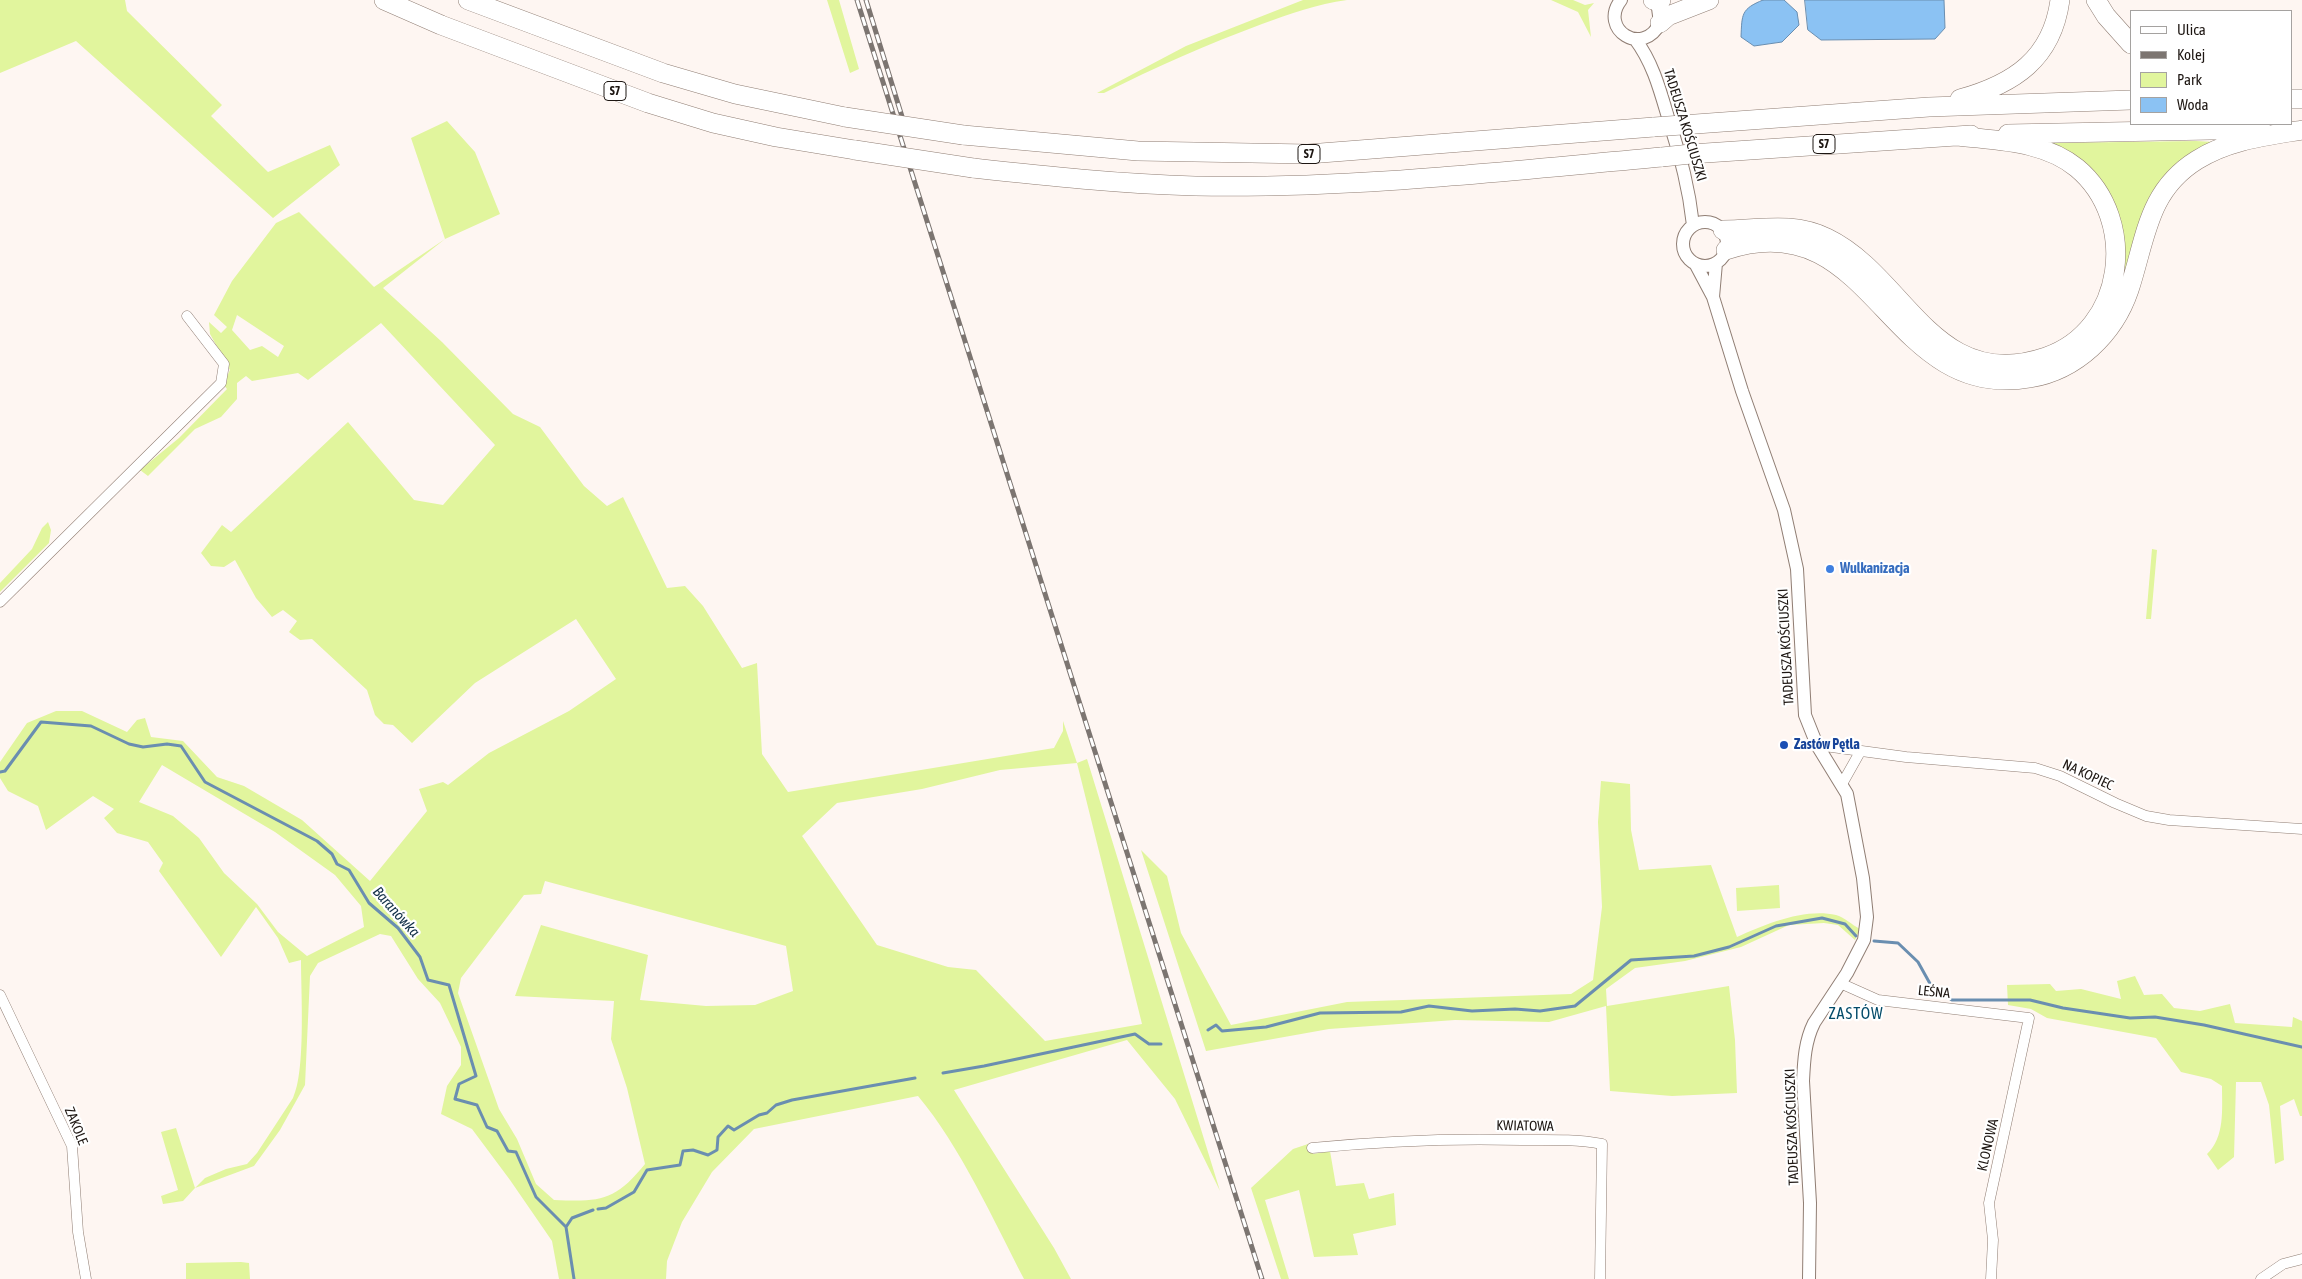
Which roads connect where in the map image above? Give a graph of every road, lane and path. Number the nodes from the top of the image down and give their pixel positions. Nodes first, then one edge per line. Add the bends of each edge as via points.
1 (384, 0) edge
2 (468, 0) edge
3 (1653, 0) edge
4 (1662, 0) edge
5 (1708, 0) edge
6 (2060, 0) edge
7 (2096, 0) edge
8 (1618, 2) edge
9 (1656, 29) junction
10 (1635, 39) junction
11 (2130, 43) edge
12 (1652, 65) junction
13 (2130, 100) edge
14 (1929, 107) junction
15 (2302, 130) edge
16 (1958, 136) junction
17 (1699, 223) junction
18 (1722, 230) junction
19 (1721, 257) junction
20 (1696, 265) junction
21 (1713, 297) junction
22 (188, 316) dead end
23 (3, 599) edge
24 (1817, 745) junction
25 (1860, 752) junction
26 (1842, 784) junction
27 (2302, 830) edge
28 (1840, 983) junction
29 (0, 995) edge
30 (2029, 1018) joint
31 (1312, 1148) dead end
32 (2302, 1260) edge
33 (86, 1279) edge
34 (1600, 1279) edge
35 (1809, 1279) edge
36 (1991, 1279) edge
37 (2261, 1279) edge

1 - 16 highway, S7, bridge via 441,26 648,103 722,125 776,137 973,168 1138,184 1278,185 1413,178 1691,154
2 - 14 highway, S7, bridge via 664,73 735,94 845,118 963,135 1138,151 1308,154
3 - 4 highway
3 - 9 street, TADEUSZA KOŚCIUSZKI via 1658,8
5 - 9 highway via 1668,16
6 - 14 highway via 2050,36 2026,68 1989,90
7 - 11 highway
8 - 10 street, TADEUSZA KOŚCIUSZKI via 1616,25 1624,35
9 - 10 street via 1644,39
9 - 12 street, TADEUSZA KOŚCIUSZKI
10 - 12 street, TADEUSZA KOŚCIUSZKI
12 - 17 street, TADEUSZA KOŚCIUSZKI
13 - 14 highway, S7
15 - 16 highway, S7 via 2124,130
15 - 19 highway via 2235,143 2197,160 2182,172 2150,214 2130,288 2109,329 2077,360 2031,378 1983,378 1939,361 1917,343 1851,275 1814,250 1778,242
16 - 18 highway via 2030,145 2058,156 2090,181 2110,213 2117,243 2117,263 2108,297 2080,336 2047,356 2012,364 1995,363 1950,348 1929,332 1864,264 1825,237 1791,227
17 - 18 street via 1714,224
17 - 20 street via 1685,234 1683,246 1687,257
18 - 19 street via 1726,237
19 - 20 street
19 - 21 street, TADEUSZA KOŚCIUSZKI
20 - 21 street, TADEUSZA KOŚCIUSZKI
21 - 24 street, TADEUSZA KOŚCIUSZKI via 1792,541 1800,606 1804,706 1808,727
22 - 23 street via 224,364 221,383
24 - 25 street, NA KOPIEC
24 - 26 street, TADEUSZA KOŚCIUSZKI
25 - 26 street
25 - 27 street, NA KOPIEC via 2035,768 2060,776 2146,816
26 - 28 street, TADEUSZA KOŚCIUSZKI via 1851,806 1866,917 1860,949
28 - 30 street, LEŚNA via 1878,1000
28 - 35 street, TADEUSZA KOŚCIUSZKI via 1814,1022 1804,1056 1811,1232
29 - 33 street, ZAKOLE via 72,1146 78,1232
30 - 36 street, KLONOWA via 1988,1203 1993,1240
31 - 34 street, KWIATOWA via 1391,1141 1481,1139 1602,1144
32 - 37 street via 2283,1264

